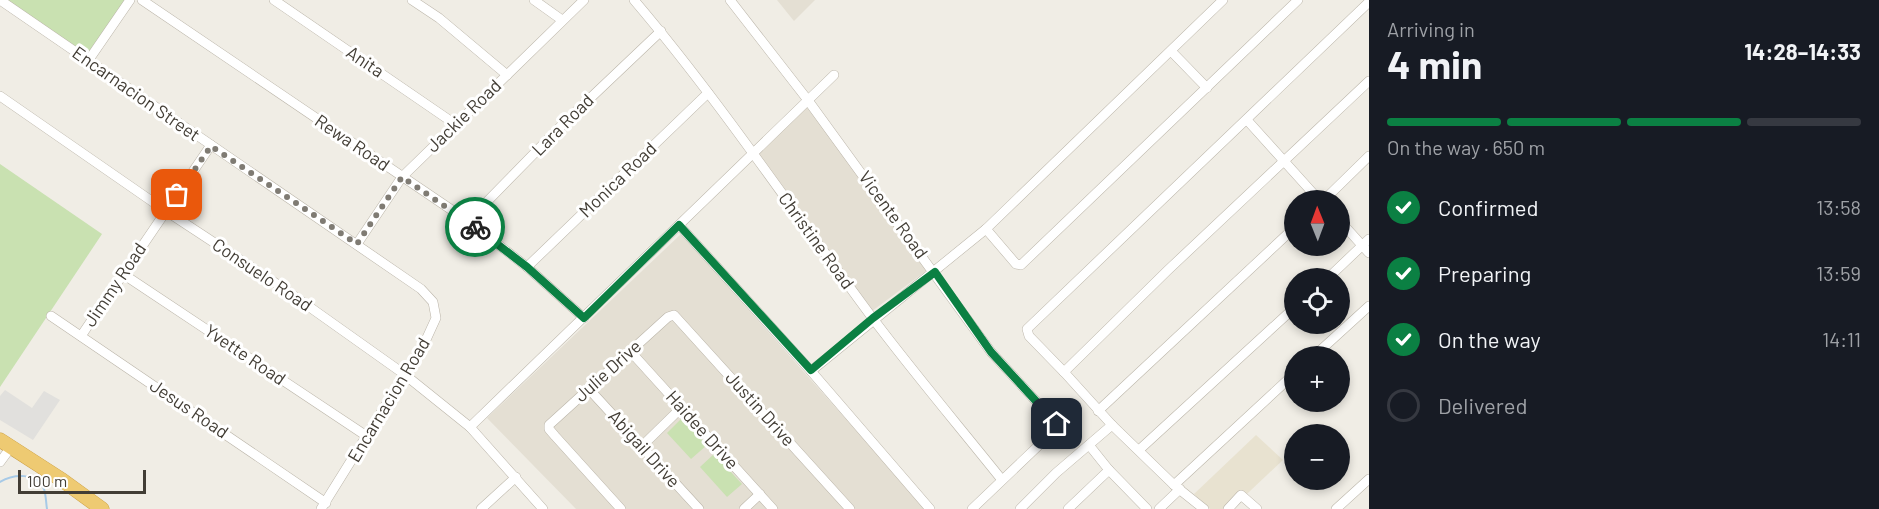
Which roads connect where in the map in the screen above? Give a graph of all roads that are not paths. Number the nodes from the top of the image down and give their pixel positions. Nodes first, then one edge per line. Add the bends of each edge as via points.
1 (0, 0) edge
2 (130, 0) edge
3 (142, 0) edge
4 (274, 0) edge
5 (412, 0) edge
6 (534, 0) edge
7 (584, 0) edge
8 (633, 0) edge
9 (730, 0) edge
10 (1223, 0) edge
11 (1298, 0) edge
12 (1369, 2) edge
13 (561, 21) junction
14 (661, 31) junction
15 (1171, 51) junction
16 (88, 61) junction
17 (507, 75) junction
18 (834, 75) dead end
19 (1369, 81) edge
20 (1207, 88) junction
21 (708, 93) junction
22 (0, 96) edge
23 (807, 99) junction
24 (1247, 120) junction
25 (455, 124) junction
26 (211, 146) junction
27 (752, 153) junction
28 (1369, 156) edge
29 (1285, 162) junction
30 (402, 177) junction
31 (1312, 190) edge
32 (1333, 190) edge
33 (166, 211) junction
34 (468, 221) junction
35 (679, 225) junction
36 (986, 229) junction
37 (1350, 230) edge
38 (1284, 237) edge
39 (357, 244) junction
40 (1367, 246) edge
41 (527, 267) junction
42 (1340, 268) edge
43 (935, 272) junction
44 (123, 274) junction
45 (421, 289) joint
46 (1369, 306) edge
47 (51, 316) dead end
48 (668, 317) joint
49 (1284, 317) edge
50 (584, 318) junction
51 (873, 318) junction
52 (81, 336) junction
53 (1325, 346) edge
54 (631, 351) junction
55 (811, 370) junction
56 (1064, 372) junction
57 (404, 374) junction
58 (1284, 384) edge
59 (588, 388) junction
60 (681, 408) junction
61 (1098, 411) junction
62 (1112, 425) junction
63 (470, 427) junction
64 (368, 436) junction
65 (6, 444) edge
66 (1089, 445) junction
67 (642, 446) junction
68 (1139, 450) junction
69 (0, 462) edge
70 (1109, 470) junction
71 (516, 477) junction
72 (1369, 479) edge
73 (1002, 480) junction
74 (1177, 487) junction
75 (760, 494) junction
76 (324, 506) edge
77 (102, 509) edge
78 (480, 509) edge
79 (543, 509) edge
80 (621, 509) edge
81 (699, 509) edge
82 (744, 509) edge
83 (773, 509) edge
84 (850, 509) edge
85 (930, 509) edge
86 (972, 509) edge
87 (1020, 509) edge
88 (1068, 509) edge
89 (1147, 509) edge
90 (1159, 509) edge
91 (1204, 509) edge
92 (1228, 509) edge
93 (1257, 509) edge
94 (1336, 509) edge

1 - 16 street, Encarnacion Street
2 - 16 street
3 - 30 street, Rewa Road
4 - 25 street, Anita
5 - 17 street
6 - 13 street
7 - 13 street, Jackie Road
8 - 14 street, Christine Road
9 - 23 street, Vicente Road
10 - 15 street
11 - 20 street
12 - 24 street
13 - 17 street, Jackie Road
14 - 21 street, Christine Road
14 - 34 street, Lara Road
15 - 20 street
15 - 36 street
16 - 26 street, Encarnacion Street
17 - 25 street, Jackie Road
18 - 23 street
19 - 29 street
20 - 36 street via 1021,265
21 - 27 street, Christine Road
21 - 41 street, Monica Road
22 - 33 street, Consuelo Road
23 - 27 street
23 - 43 street, Vicente Road
24 - 29 street
24 - 56 street via 1027,329 1029,336
25 - 30 street, Jackie Road
26 - 33 street, Jimmy Road
26 - 39 street, Encarnacion Street
27 - 35 street
27 - 51 street, Christine Road
28 - 32 street
29 - 31 street
29 - 56 street
30 - 34 street, Rewa Road
30 - 39 street, Jackie Road
33 - 44 street, Jimmy Road
33 - 57 street, Consuelo Road
34 - 41 street, Rewa Road
35 - 50 street
35 - 55 street
36 - 43 street
37 - 40 street
38 - 61 street
39 - 45 street, Encarnacion Street
40 - 42 street
41 - 50 street, Rewa Road
43 - 51 street
43 - 73 street, Vicente Road via 991,352 1057,424 1058,428
44 - 52 street, Jimmy Road
44 - 64 street, Yvette Road
45 - 57 street, Encarnacion Road via 433,302 436,318
46 - 53 street
47 - 52 street, Jesus Road
48 - 54 street, Julie Drive
48 - 84 street, Justin Drive via 674,315 684,324
49 - 68 street
50 - 63 street
51 - 55 street
51 - 73 street, Christine Road
52 - 76 street, Jesus Road
54 - 59 street, Julie Drive
54 - 60 street, Haidee Drive
55 - 85 street
56 - 61 street
57 - 63 street, Consuelo Road
57 - 64 street, Encarnacion Road
58 - 74 street
59 - 67 street, Abigail Drive
59 - 80 street, Julie Drive via 549,429
60 - 67 street
60 - 75 street, Haidee Drive
61 - 62 street
62 - 66 street
62 - 68 street
63 - 71 street, Consuelo Road
64 - 76 street, Encarnacion Road
65 - 69 street
65 - 77 highway
66 - 70 street
66 - 87 street
67 - 81 street, Abigail Drive
68 - 74 street
70 - 88 street
70 - 89 street
71 - 78 street
71 - 79 street, Consuelo Road
72 - 94 street
73 - 86 street
74 - 90 street
74 - 91 street
75 - 82 street
75 - 83 street, Haidee Drive
92 - 93 street via 1243,495

